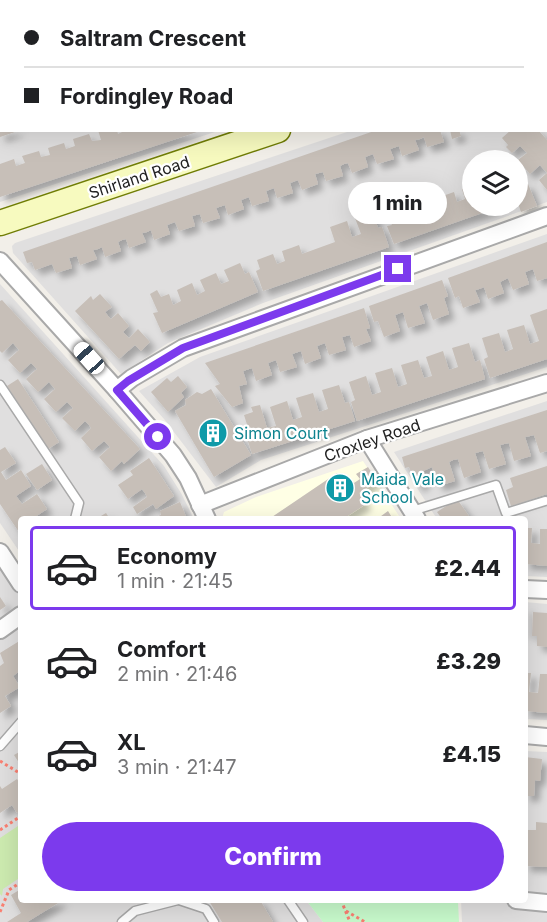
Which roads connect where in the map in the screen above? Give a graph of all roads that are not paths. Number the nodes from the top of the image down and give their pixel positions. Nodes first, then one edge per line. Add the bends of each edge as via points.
1 (272, 132) edge
2 (547, 216) edge
3 (0, 224) edge
4 (0, 261) edge
5 (547, 384) edge
6 (0, 386) edge
7 (117, 390) junction
8 (367, 439) junction
9 (545, 501) dead end
10 (203, 512) edge
11 (414, 515) edge
12 (76, 516) edge
13 (0, 552) edge
14 (15, 563) edge
15 (528, 589) edge
16 (547, 590) edge
17 (18, 617) edge
18 (0, 630) edge
19 (18, 725) edge
20 (528, 735) edge
21 (547, 737) edge
22 (0, 746) edge
23 (528, 901) edge
24 (167, 903) edge
25 (188, 903) edge
26 (290, 903) edge
27 (547, 903) edge
28 (122, 922) edge
29 (214, 922) edge
30 (303, 922) edge

1 - 3 street, Shirland Road
2 - 7 street via 183,348
4 - 7 street
5 - 8 street, Croxley Road
6 - 12 lane via 79,502
7 - 10 street via 173,455
8 - 10 street, Croxley Road
8 - 11 street
9 - 11 lane via 506,513 496,485
13 - 14 street
15 - 16 street
17 - 18 street
19 - 22 lane
20 - 21 street
23 - 27 street
24 - 28 lane via 135,911
25 - 29 lane via 206,909
26 - 30 lane

